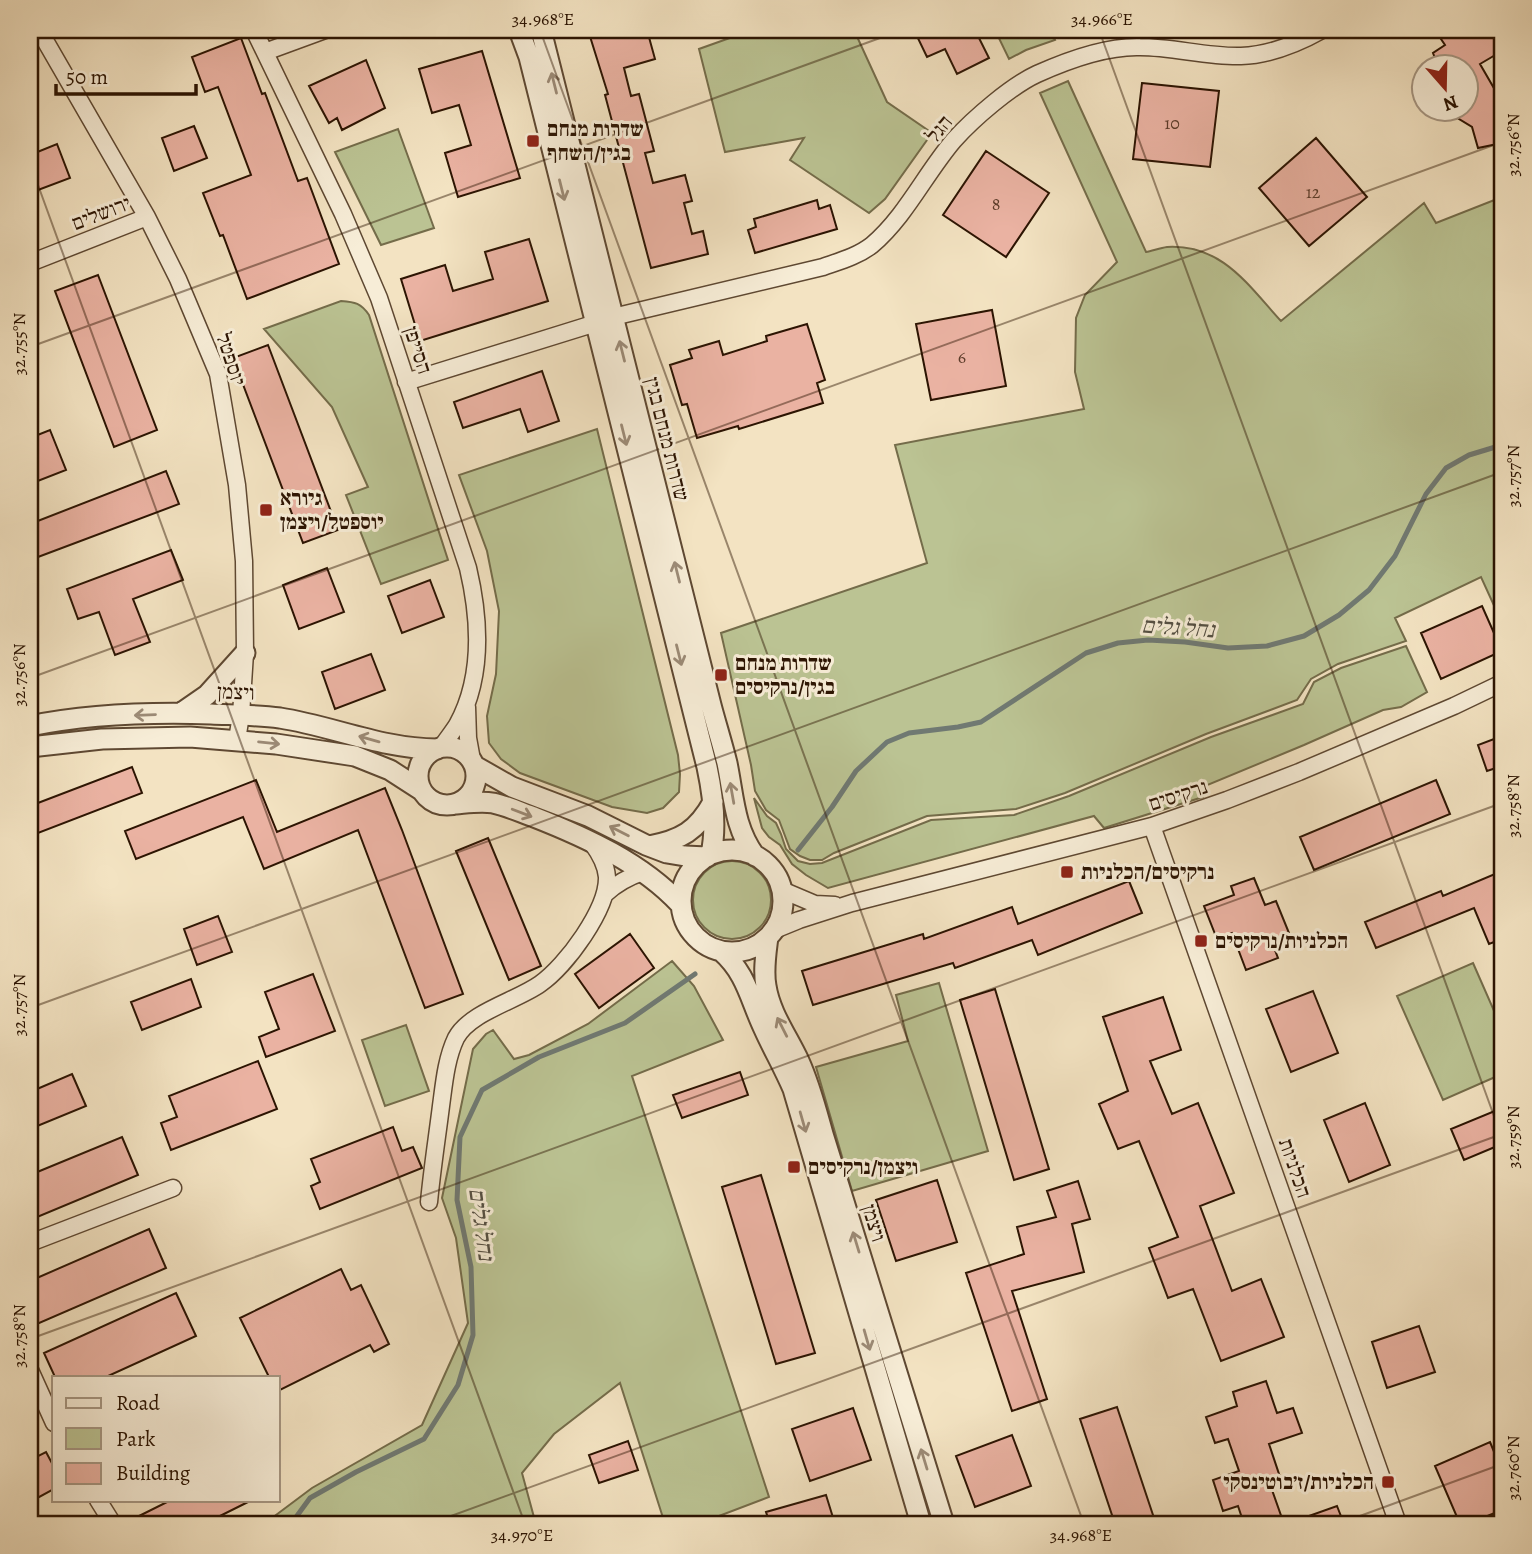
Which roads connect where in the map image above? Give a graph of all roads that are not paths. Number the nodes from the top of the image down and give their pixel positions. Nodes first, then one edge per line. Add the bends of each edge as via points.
1 (39, 30) edge
2 (254, 30) edge
3 (326, 30) edge
4 (519, 30) edge
5 (541, 30) edge
6 (1322, 30) edge
7 (265, 52) junction
8 (147, 217) junction
9 (30, 263) edge
10 (604, 320) junction
11 (406, 382) junction
12 (244, 653) junction
13 (1502, 683) edge
14 (467, 701) junction
15 (181, 713) junction
16 (241, 715) junction
17 (30, 726) edge
18 (237, 740) junction
19 (30, 747) edge
20 (439, 748) junction
21 (473, 763) junction
22 (421, 790) junction
23 (713, 802) junction
24 (456, 804) junction
25 (1152, 826) junction
26 (592, 843) junction
27 (649, 846) junction
28 (709, 855) junction
29 (755, 856) junction
30 (643, 872) junction
31 (782, 890) junction
32 (606, 894) junction
33 (852, 903) junction
34 (680, 904) junction
35 (770, 934) junction
36 (721, 951) junction
37 (173, 1188) dead end
38 (429, 1202) dead end
39 (30, 1242) edge
40 (30, 1370) edge
41 (52, 1419) edge
42 (99, 1502) edge
43 (113, 1524) edge
44 (921, 1524) edge
45 (944, 1524) edge
46 (1398, 1524) edge

1 - 8 street, יוספטל
2 - 7 street, הסייפן
3 - 7 street
4 -> 10 street, שדרות מנחם בגין
10 -> 5 street, שדרות מנחם בגין
6 - 10 street, הגל via 1269,52 1216,55 1138,46 1101,51 1035,75 1008,92 954,140 888,229 848,259
7 - 11 street, הסייפן via 379,298
8 - 9 street, ירושלים
8 - 12 street, יוספטל via 218,374 237,485 244,561
10 - 11 street, הגל
10 -> 23 street, שדרות מנחם בגין
29 -> 10 street, שדרות מנחם בגין via 738,823 720,737
11 - 14 street, הסייפן via 474,594 477,646
12 - 15 street via 207,695
12 - 16 street, יוספטל
13 - 25 street, נרקיסים via 1299,772
14 - 20 street, הסייפן
14 - 21 street, הסייפן
15 - 16 street, ויצמן
15 -> 17 street, ויצמן
16 - 18 street, יוספטל
20 -> 16 street, ויצמן via 404,747 317,725
18 - 19 street via 102,739
18 -> 22 street via 355,756 390,770
20 - 21 street via 455,747
20 - 22 street via 429,753 418,770
21 - 24 street via 475,784
27 -> 21 street via 512,787
22 - 24 street via 436,803
23 - 27 street via 690,832
23 - 28 street, שדרות מנחם בגין
24 -> 26 street via 507,807
25 - 33 street, נרקיסים
25 - 46 street, הכלניות
26 - 30 street
26 - 32 street via 605,864
27 - 28 street via 685,856
28 - 29 street via 733,849
28 - 34 street via 689,872
29 - 31 street via 776,874
30 - 32 street via 615,884
30 - 34 street
31 - 33 street, נרקיסים via 815,904
31 - 35 street via 783,906
32 - 38 street via 590,926 558,968 524,994 473,1019 455,1040 447,1067
33 - 35 street, נרקיסים
34 - 36 street via 692,935
35 - 36 street via 754,947
45 -> 35 street, ויצמן via 815,1103 769,999 765,970
36 -> 44 street, ויצמן via 743,977 793,1089
37 - 39 street
40 - 41 street
42 - 43 street

